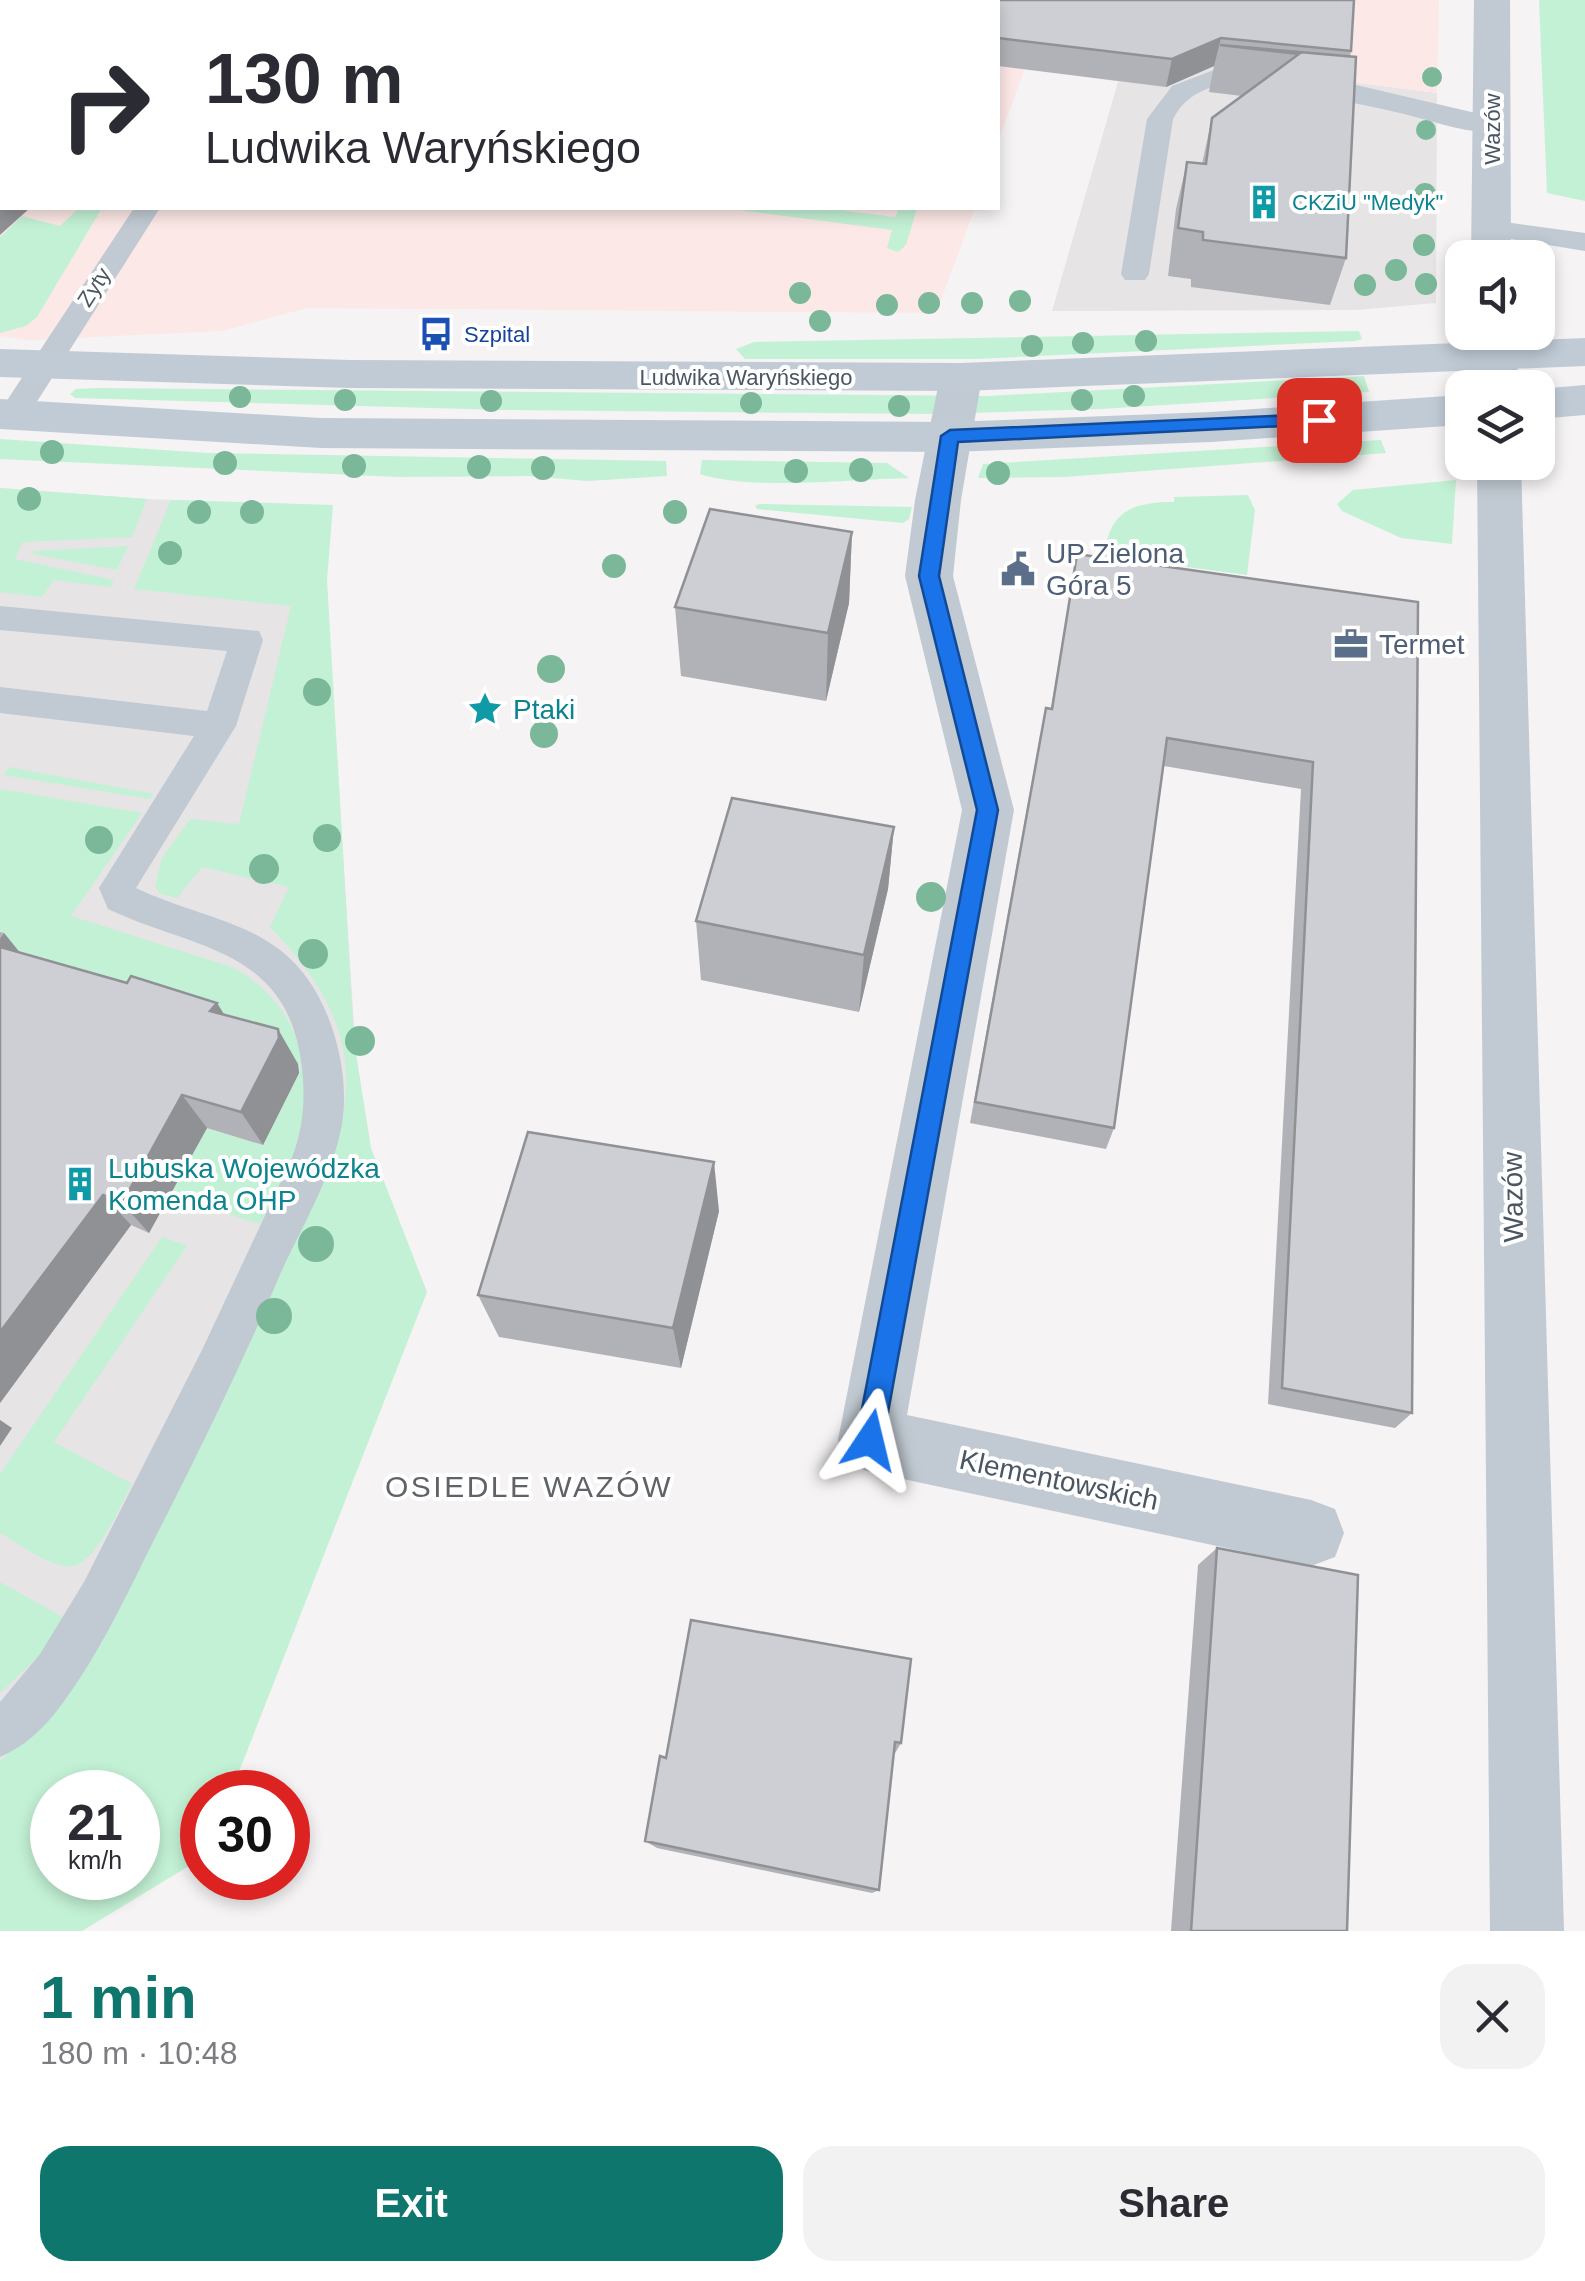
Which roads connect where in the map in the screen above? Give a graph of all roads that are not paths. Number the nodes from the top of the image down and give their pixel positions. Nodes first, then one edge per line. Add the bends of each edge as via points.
1 (1492, 0) edge
2 (1492, 124) junction
3 (145, 210) edge
4 (1490, 240) edge
5 (1555, 242) edge
6 (1585, 242) edge
7 (1135, 274) dead end
8 (1585, 352) edge
9 (1494, 359) edge
10 (20, 365) edge
11 (961, 378) junction
12 (1585, 400) edge
13 (1555, 403) edge
14 (1445, 411) edge
15 (6, 415) edge
16 (950, 436) junction
17 (1499, 480) edge
18 (0, 618) edge
19 (0, 700) edge
20 (220, 726) junction
21 (1311, 1534) dead end
22 (0, 1733) edge
23 (1527, 1931) edge

1 - 2 street, Wazów
2 - 4 street, Wazów
2 - 7 lane via 1352,92 1214,78 1194,83 1168,103 1160,119
3 - 10 lane, Zyty
5 - 6 lane
8 - 9 street, Ludwika Waryńskiego
9 - 11 street, Ludwika Waryńskiego
10 - 11 street, Ludwika Waryńskiego
10 - 15 lane, Zyty
11 - 16 street
12 - 13 street
14 - 16 street
15 - 16 street via 321,434
16 - 21 street, Klementowskich via 929,576 988,810 870,1440
17 - 23 street, Wazów
18 - 20 lane via 247,640
19 - 20 lane
20 - 22 lane via 117,888 137,907 228,938 268,960 310,1019 324,1070 322,1129 268,1257 100,1598 36,1698

